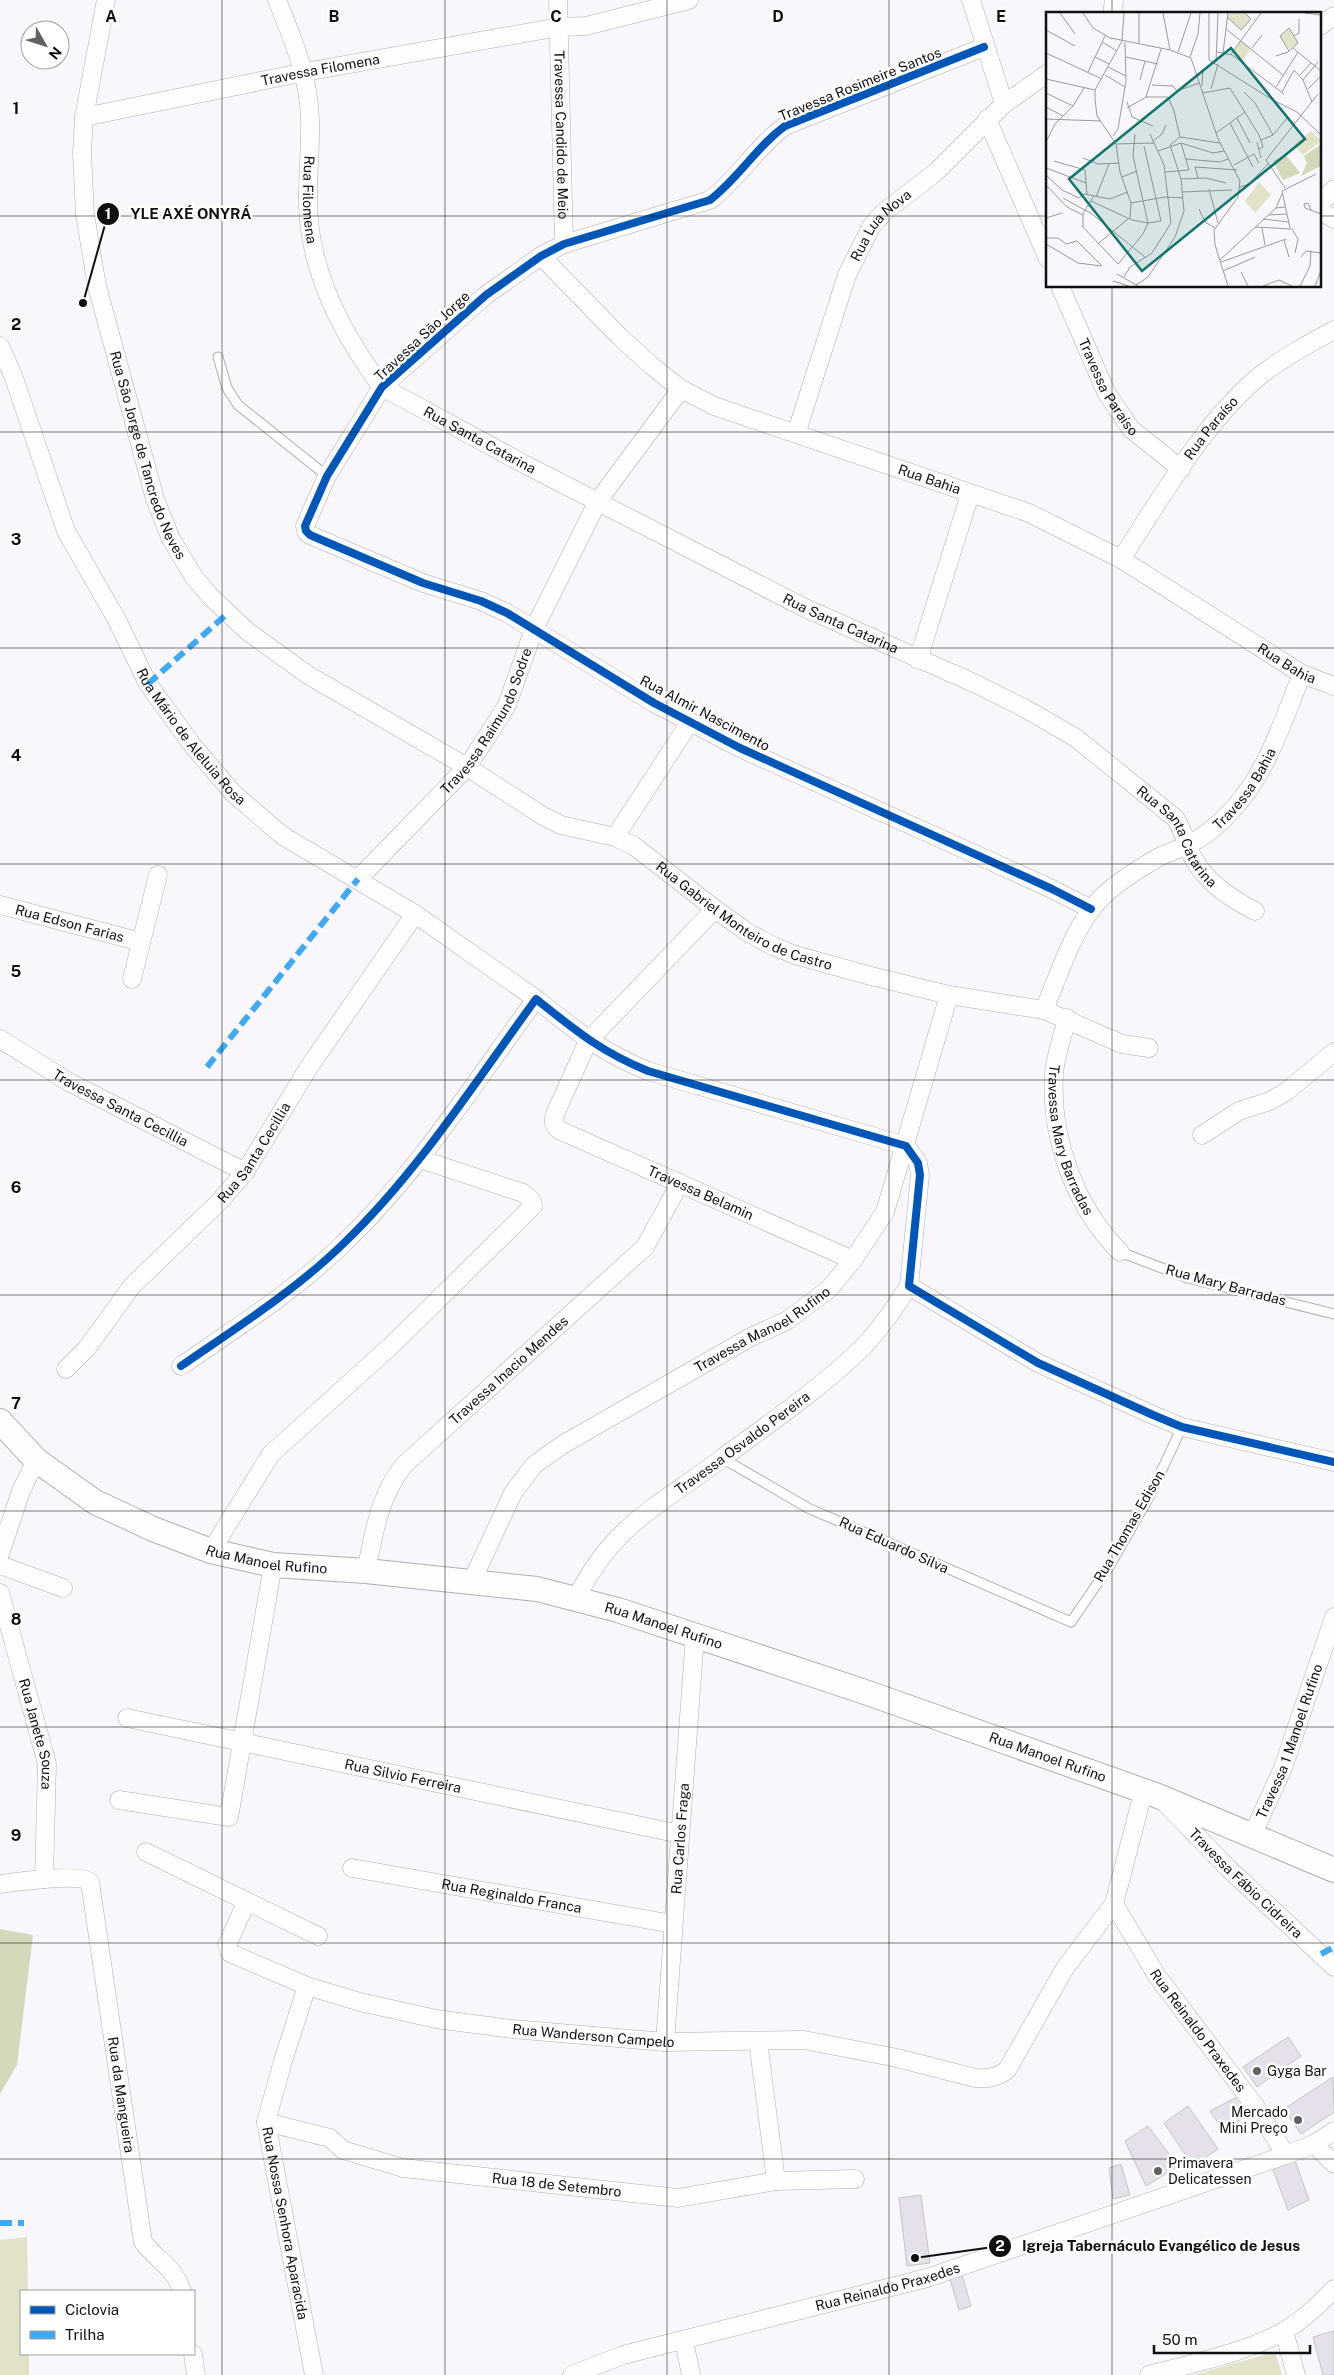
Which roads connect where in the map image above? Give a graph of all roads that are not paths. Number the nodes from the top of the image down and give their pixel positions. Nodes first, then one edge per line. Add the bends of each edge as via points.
1 (106, 0) edge
2 (277, 0) edge
3 (558, 0) edge
4 (690, 0) edge
5 (971, 0) edge
6 (1334, 16) edge
7 (1322, 25) edge
8 (559, 27) junction
9 (984, 47) junction
10 (305, 72) junction
11 (1046, 74) edge
12 (1004, 104) junction
13 (84, 117) junction
14 (987, 119) junction
15 (1334, 189) edge
16 (1322, 202) edge
17 (1322, 212) edge
18 (1334, 219) edge
19 (564, 244) junction
20 (1046, 254) edge
21 (541, 256) junction
22 (1061, 288) edge
23 (1334, 330) edge
24 (0, 346) edge
25 (218, 357) dead end
26 (382, 387) junction
27 (680, 389) junction
28 (796, 434) junction
29 (1181, 469) junction
30 (327, 476) junction
31 (970, 494) junction
32 (598, 500) junction
33 (310, 534) joint
34 (1121, 558) junction
35 (534, 629) junction
36 (918, 660) junction
37 (1302, 674) junction
38 (1334, 686) edge
39 (690, 722) junction
40 (467, 767) junction
41 (615, 837) junction
42 (1187, 845) junction
43 (158, 875) dead end
44 (358, 879) junction
45 (0, 905) edge
46 (715, 909) junction
47 (1091, 910) junction
48 (1255, 911) dead end
49 (415, 914) junction
50 (141, 942) junction
51 (132, 979) dead end
52 (949, 995) junction
53 (536, 999) junction
54 (1044, 1010) junction
55 (1067, 1018) junction
56 (0, 1038) edge
57 (588, 1041) junction
58 (1148, 1048) dead end
59 (1334, 1052) edge
60 (1202, 1135) dead end
61 (906, 1146) junction
62 (420, 1159) junction
63 (245, 1172) junction
64 (680, 1183) junction
65 (1120, 1252) joint
66 (853, 1260) junction
67 (910, 1286) junction
68 (1334, 1314) edge
69 (181, 1366) dead end
70 (66, 1369) dead end
71 (0, 1421) edge
72 (1182, 1427) junction
73 (722, 1458) junction
74 (36, 1460) junction
75 (1334, 1462) edge
76 (211, 1551) junction
77 (0, 1554) edge
78 (0, 1565) edge
79 (273, 1565) junction
80 (366, 1571) junction
81 (471, 1583) junction
82 (63, 1588) dead end
83 (0, 1593) edge
84 (576, 1598) junction
85 (1334, 1617) edge
86 (1071, 1622) joint
87 (695, 1636) junction
88 (127, 1718) dead end
89 (243, 1742) junction
90 (1150, 1794) junction
91 (119, 1800) dead end
92 (680, 1834) junction
93 (1252, 1836) junction
94 (146, 1852) dead end
95 (352, 1868) dead end
96 (1334, 1870) edge
97 (44, 1879) junction
98 (0, 1884) edge
99 (246, 1903) junction
100 (1114, 1904) junction
101 (673, 1924) junction
102 (318, 1936) dead end
103 (1334, 1967) edge
104 (307, 1986) junction
105 (758, 2041) junction
106 (665, 2042) junction
107 (266, 2122) junction
108 (1334, 2131) edge
109 (1314, 2144) junction
110 (1286, 2155) junction
111 (1334, 2164) edge
112 (855, 2179) dead end
113 (776, 2181) junction
114 (1334, 2289) edge
115 (182, 2290) edge
116 (1284, 2331) junction
117 (684, 2340) junction
118 (193, 2355) edge
119 (196, 2375) edge
120 (314, 2375) edge
121 (572, 2375) edge
122 (691, 2375) edge
123 (1149, 2375) edge
124 (1296, 2375) edge

1 - 13 street, Rua São Jorge de Tancredo Neves
2 - 10 street, Rua Filomena
3 - 8 street, Travessa Candido de Meio
4 - 8 street, Travessa Filomena via 586,26
5 - 9 street
6 - 7 street
8 - 10 street, Travessa Filomena
8 - 19 street, Travessa Candido de Meio
9 - 12 street
9 - 19 street, Travessa Rosimeire Santos via 784,126 710,200
10 - 13 street, Travessa Filomena
10 - 26 street, Rua Filomena via 310,118 307,192 310,231 318,269 345,329
11 - 12 street, Rua Lua Nova
12 - 14 street, Rua Lua Nova
13 - 40 street, Rua São Jorge de Tancredo Neves via 85,216 97,286 155,499 171,539 210,596 274,653 308,676
14 - 20 street
14 - 28 street, Rua Lua Nova via 936,172 884,212 871,227 847,275
15 - 16 street
17 - 18 street
19 - 21 street, Travessa Rosimeire Santos
21 - 26 street, Travessa São Jorge via 486,295
21 - 27 street, Rua Bahia via 620,337
22 - 29 street, Travessa Paraíso via 1106,392 1131,429
23 - 29 street, Rua Paraíso via 1263,374 1227,408
24 - 44 street, Rua Mário de Aleluia Rosa via 66,531 148,684 232,793 283,836
25 - 30 lane via 227,388 238,405
26 - 30 street, Travessa São Jorge
26 - 32 street, Rua Santa Catarina
27 - 28 street, Rua Bahia via 714,406
27 - 32 street, Travessa Raimundo Sodre
28 - 31 street, Rua Bahia
29 - 34 street, Rua Paraíso
30 - 33 street, Travessa São Jorge via 305,526
31 - 34 street, Rua Bahia via 1030,513
31 - 36 street
32 - 35 street, Travessa Raimundo Sodre
32 - 36 street, Rua Santa Catarina via 803,607
33 - 35 street, Rua Almir Nascimento via 423,583 481,601
34 - 37 street, Rua Bahia
35 - 39 street, Rua Almir Nascimento
35 - 40 street, Travessa Raimundo Sodre via 507,705
36 - 42 street, Rua Santa Catarina via 976,684 1076,738 1175,818 1184,830
37 - 38 street, Rua Bahia
37 - 42 street, Travessa Bahia via 1248,790 1212,829
39 - 41 street
39 - 47 street, Rua Almir Nascimento
40 - 41 street, Rua Gabriel Monteiro de Castro via 561,825
40 - 44 street, Travessa Raimundo Sodre
41 - 46 street, Rua Gabriel Monteiro de Castro via 654,859
42 - 47 street, Travessa Bahia via 1155,859 1130,875
42 - 48 street, Rua Santa Catarina via 1203,874 1221,890
43 - 50 street, Rua Edson Farias
44 - 49 street, Rua Mário de Aleluia Rosa
45 - 50 street, Rua Edson Farias
46 - 52 street, Rua Gabriel Monteiro de Castro via 747,932 795,955
46 - 57 street
47 - 54 street, Travessa Bahia
49 - 53 street, Rua Mário de Aleluia Rosa
49 - 63 street, Rua Santa Cecillia via 309,1067
50 - 51 street, Rua Edson Farias
52 - 54 street, Rua Gabriel Monteiro de Castro
52 - 61 street, Travessa Manoel Rufino
53 - 57 street, Rua Mário de Aleluia Rosa
53 - 62 street
54 - 55 street, Rua Gabriel Monteiro de Castro
55 - 58 street, Rua Gabriel Monteiro de Castro via 1122,1044
55 - 65 street, Travessa Mary Barradas via 1054,1073 1055,1116 1061,1152 1102,1233
56 - 63 street, Travessa Santa Cecillia via 69,1082
57 - 61 street, Rua Mário de Aleluia Rosa via 648,1071
57 - 64 street, Travessa Belamin via 553,1121 559,1130
59 - 60 street via 1287,1091 1270,1101 1239,1111
61 - 66 street, Travessa Manoel Rufino via 885,1212
61 - 67 street via 918,1163 920,1175
62 - 69 street via 343,1244 250,1318
62 - 76 street via 523,1193 533,1206 394,1344 276,1449
63 - 70 street, Rua Santa Cecillia via 220,1201 132,1286 87,1348
64 - 66 street, Travessa Belamin
64 - 80 street, Travessa Inacio Mendes via 645,1247 404,1466 393,1480 377,1518
65 - 68 lane, Rua Mary Barradas via 1188,1278
66 - 81 street, Travessa Manoel Rufino via 829,1289 788,1320 749,1338 534,1464 512,1493
67 - 72 street via 1038,1363
67 - 73 street, Travessa Osvaldo Pereira via 886,1321 833,1375
71 - 74 main road, Rua Manoel Rufino
72 - 75 street
72 - 86 lane, Rua Thomas Edison via 1150,1495 1110,1565
73 - 84 street, Travessa Osvaldo Pereira via 637,1518 616,1537 587,1576
73 - 86 lane, Rua Eduardo Silva via 808,1508
74 - 76 main road, Rua Manoel Rufino via 95,1502
74 - 77 street via 20,1491
76 - 79 main road, Rua Manoel Rufino
78 - 82 street
79 - 80 main road, Rua Manoel Rufino
79 - 89 street
80 - 81 main road, Rua Manoel Rufino
81 - 84 main road, Rua Manoel Rufino via 537,1589
83 - 97 street, Rua Janete Souza via 47,1764
84 - 87 main road, Rua Manoel Rufino
85 - 93 street, Travessa 1 Manoel Rufino via 1283,1768
87 - 90 main road, Rua Manoel Rufino via 865,1692
87 - 92 street, Rua Carlos Fraga
88 - 89 street, Rua Silvio Ferreira
89 - 91 street via 228,1817
89 - 92 street, Rua Silvio Ferreira
90 - 93 main road, Rua Manoel Rufino
90 - 100 street
90 - 103 street, Travessa Fábio Cidreira
92 - 101 street, Rua Carlos Fraga
93 - 96 main road, Rua Manoel Rufino
94 - 99 street
95 - 101 street, Rua Reginaldo Franca
97 - 98 street
97 - 115 street, Rua da Mangueira via 87,1879 91,1886 143,2242 174,2272
99 - 102 street
99 - 104 street, Rua Wanderson Campelo via 227,1950 234,1957
100 - 105 street, Rua Wanderson Campelo via 1065,1968 1013,2061 998,2077 981,2079 804,2040
100 - 110 street, Rua Reinaldo Praxedes via 1151,1968 1255,2106
101 - 106 street, Rua Carlos Fraga
104 - 106 street, Rua Wanderson Campelo via 436,2019
104 - 107 street, Rua Nossa Senhora Aparacida
105 - 106 street, Rua Wanderson Campelo
105 - 113 street
107 - 113 street, Rua 18 de Setembro via 330,2138 343,2150 404,2168 678,2198
107 - 120 street, Rua Nossa Senhora Aparacida
108 - 109 street, Rua Reinaldo Praxedes
109 - 110 street, Rua Reinaldo Praxedes
109 - 111 street
110 - 117 street, Rua Reinaldo Praxedes via 927,2278
112 - 113 street, Rua 18 de Setembro
114 - 116 street via 1307,2315
116 - 123 street via 1234,2351
116 - 124 street
117 - 121 street, Rua Reinaldo Praxedes via 623,2355
117 - 122 street
118 - 119 street

